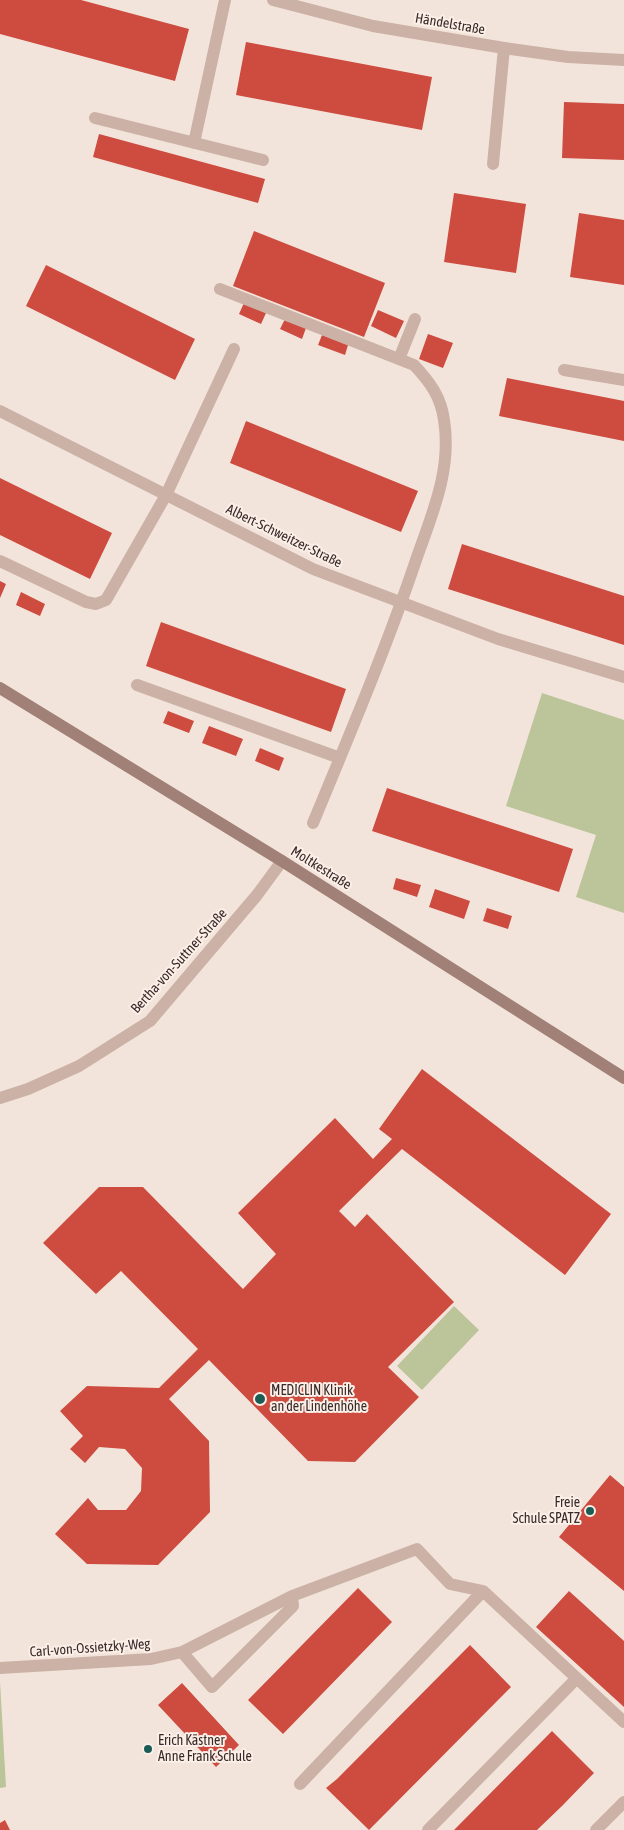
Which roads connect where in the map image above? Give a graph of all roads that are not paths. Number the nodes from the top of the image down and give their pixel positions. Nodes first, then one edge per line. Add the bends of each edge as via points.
1 (225, 0) edge
2 (273, 0) edge
3 (504, 48) junction
4 (624, 60) edge
5 (95, 118) dead end
6 (194, 143) junction
7 (263, 160) dead end
8 (493, 164) dead end
9 (220, 289) dead end
10 (415, 319) dead end
11 (234, 349) dead end
12 (399, 360) junction
13 (564, 370) dead end
14 (624, 380) edge
15 (0, 411) edge
16 (166, 495) junction
17 (0, 561) edge
18 (402, 603) junction
19 (624, 677) edge
20 (137, 686) dead end
21 (0, 688) edge
22 (340, 758) junction
23 (314, 822) dead end
24 (282, 861) junction
25 (624, 1078) edge
26 (0, 1098) edge
27 (483, 1591) junction
28 (292, 1596) junction
29 (182, 1652) junction
30 (0, 1668) edge
31 (576, 1679) junction
32 (624, 1722) edge
33 (300, 1784) dead end
34 (624, 1802) edge
35 (428, 1830) edge
36 (596, 1830) edge

1 - 6 street
2 - 3 street, Händelstraße via 373,26
3 - 4 street, Händelstraße via 568,57
3 - 8 street
5 - 6 street
6 - 7 street
9 - 12 street
10 - 12 street
11 - 16 street
12 - 18 street via 414,365 439,399 446,456 442,484
13 - 14 street
15 - 16 street, Albert-Schweitzer-Straße
16 - 17 street via 106,600 96,604
16 - 18 street, Albert-Schweitzer-Straße via 313,569
18 - 19 street, Albert-Schweitzer-Straße via 498,639
18 - 22 street
20 - 22 street
21 - 24 street, Moltkestraße
22 - 23 street
24 - 25 street, Moltkestraße
24 - 26 street, Bertha-von-Suttner-Straße via 150,1021 80,1066 28,1090
27 - 28 street, Carl-von-Ossietzky-Weg via 450,1584 417,1549
27 - 31 street
27 - 33 street
28 - 29 street, Carl-von-Ossietzky-Weg
28 - 29 street via 293,1606 212,1687
29 - 30 street, Carl-von-Ossietzky-Weg via 152,1659
31 - 32 street
31 - 35 street
34 - 36 street

